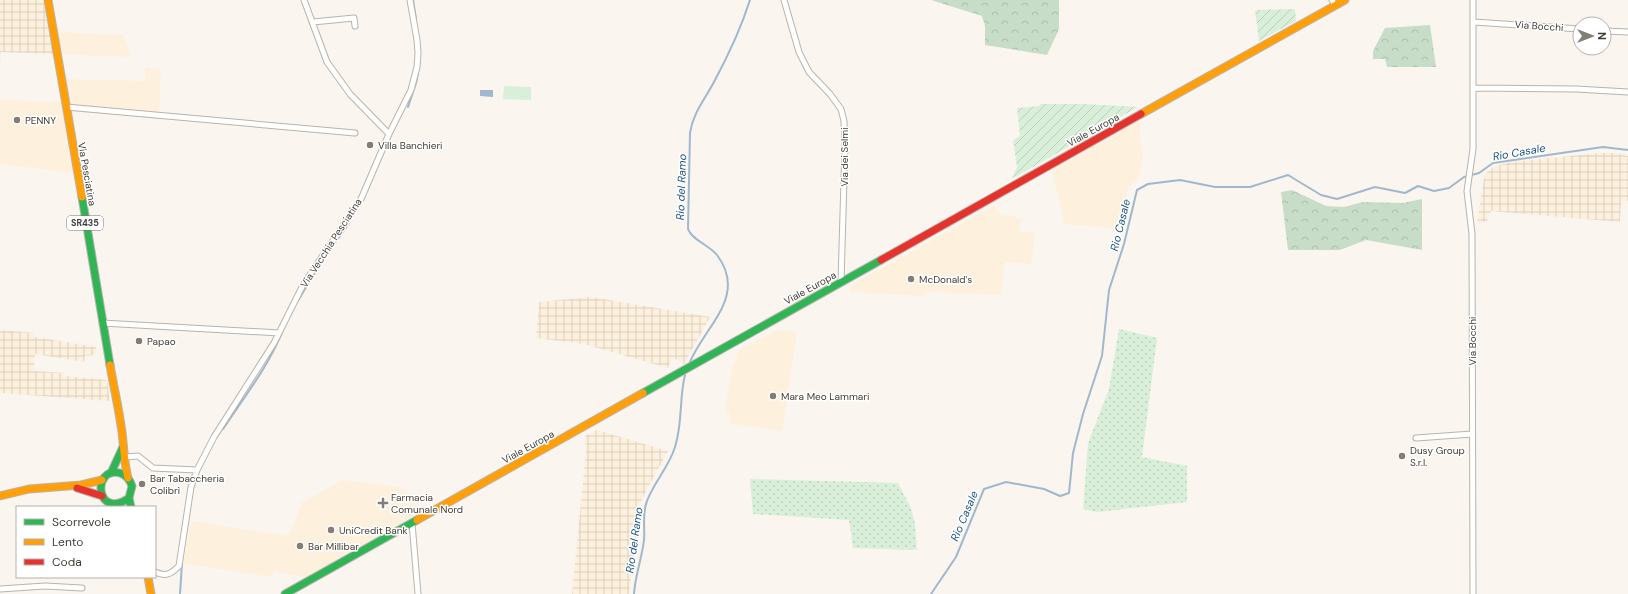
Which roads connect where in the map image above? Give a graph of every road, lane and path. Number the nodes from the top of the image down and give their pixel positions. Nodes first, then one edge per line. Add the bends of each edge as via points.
1 (48, 0) edge
2 (304, 0) edge
3 (410, 0) edge
4 (784, 0) edge
5 (1345, 0) edge
6 (1473, 0) edge
7 (1333, 3) edge
8 (313, 22) junction
9 (1474, 22) junction
10 (355, 26) dead end
11 (1572, 28) edge
12 (1612, 31) edge
13 (1628, 32) edge
14 (1474, 88) junction
15 (1628, 92) edge
16 (66, 107) junction
17 (355, 134) dead end
18 (389, 134) junction
19 (841, 282) junction
20 (102, 323) junction
21 (279, 333) junction
22 (1472, 434) junction
23 (1416, 438) dead end
24 (123, 446) junction
25 (124, 457) junction
26 (197, 470) junction
27 (111, 473) junction
28 (128, 478) junction
29 (102, 480) junction
30 (74, 487) junction
31 (0, 496) edge
32 (102, 496) junction
33 (129, 498) junction
34 (117, 506) edge
35 (131, 506) edge
36 (412, 522) junction
37 (156, 572) edge
38 (148, 578) edge
39 (82, 588) dead end
40 (0, 589) edge
41 (151, 594) edge
42 (285, 594) edge
43 (418, 594) edge
44 (1473, 594) edge

1 - 16 main road, Via Pesciatina / SR435
2 - 8 street
3 - 18 street, Via Vecchia Pesciatina via 417,40 417,67 411,90
4 - 19 street, Via dei Selmi via 799,52 809,72 841,110 844,121
5 - 7 main road, Viale Europa
6 - 9 street, Via Bocchi
7 - 19 main road, Viale Europa
8 - 10 street via 354,18
8 - 18 street via 327,62 355,100
9 - 11 street, Via Bocchi
9 - 14 street, Via Bocchi
12 - 13 street
14 - 15 street
14 - 22 street, Via Bocchi via 1473,149 1467,202 1472,234
16 - 17 street
16 - 20 main road, Via Pesciatina / SR435
18 - 21 street, Via Vecchia Pesciatina via 361,198 303,285
19 - 36 main road, Viale Europa
20 - 21 street
20 - 24 main road, Via Pesciatina / SR435
21 - 26 street, Via Vecchia Pesciatina via 214,437
22 - 23 street
22 - 44 street, Via Bocchi
24 - 25 main road, Via Pesciatina / SR435
24 - 27 main road
25 - 26 street via 138,456 153,468
25 - 28 main road, Via Pesciatina / SR435
26 - 37 street, Via Vecchia Pesciatina via 191,487 179,566 171,574 164,576
27 - 28 main road via 120,473
27 - 29 main road
28 - 33 main road, Via Pesciatina / SR435 via 132,485
29 - 30 main road
29 - 32 main road
30 - 31 main road via 46,487
30 - 32 main road
32 - 34 main road
33 - 34 main road
33 - 35 main road, Via Pesciatina / SR435
36 - 42 main road, Viale Europa
36 - 43 street
38 - 41 main road
39 - 40 street via 45,586

